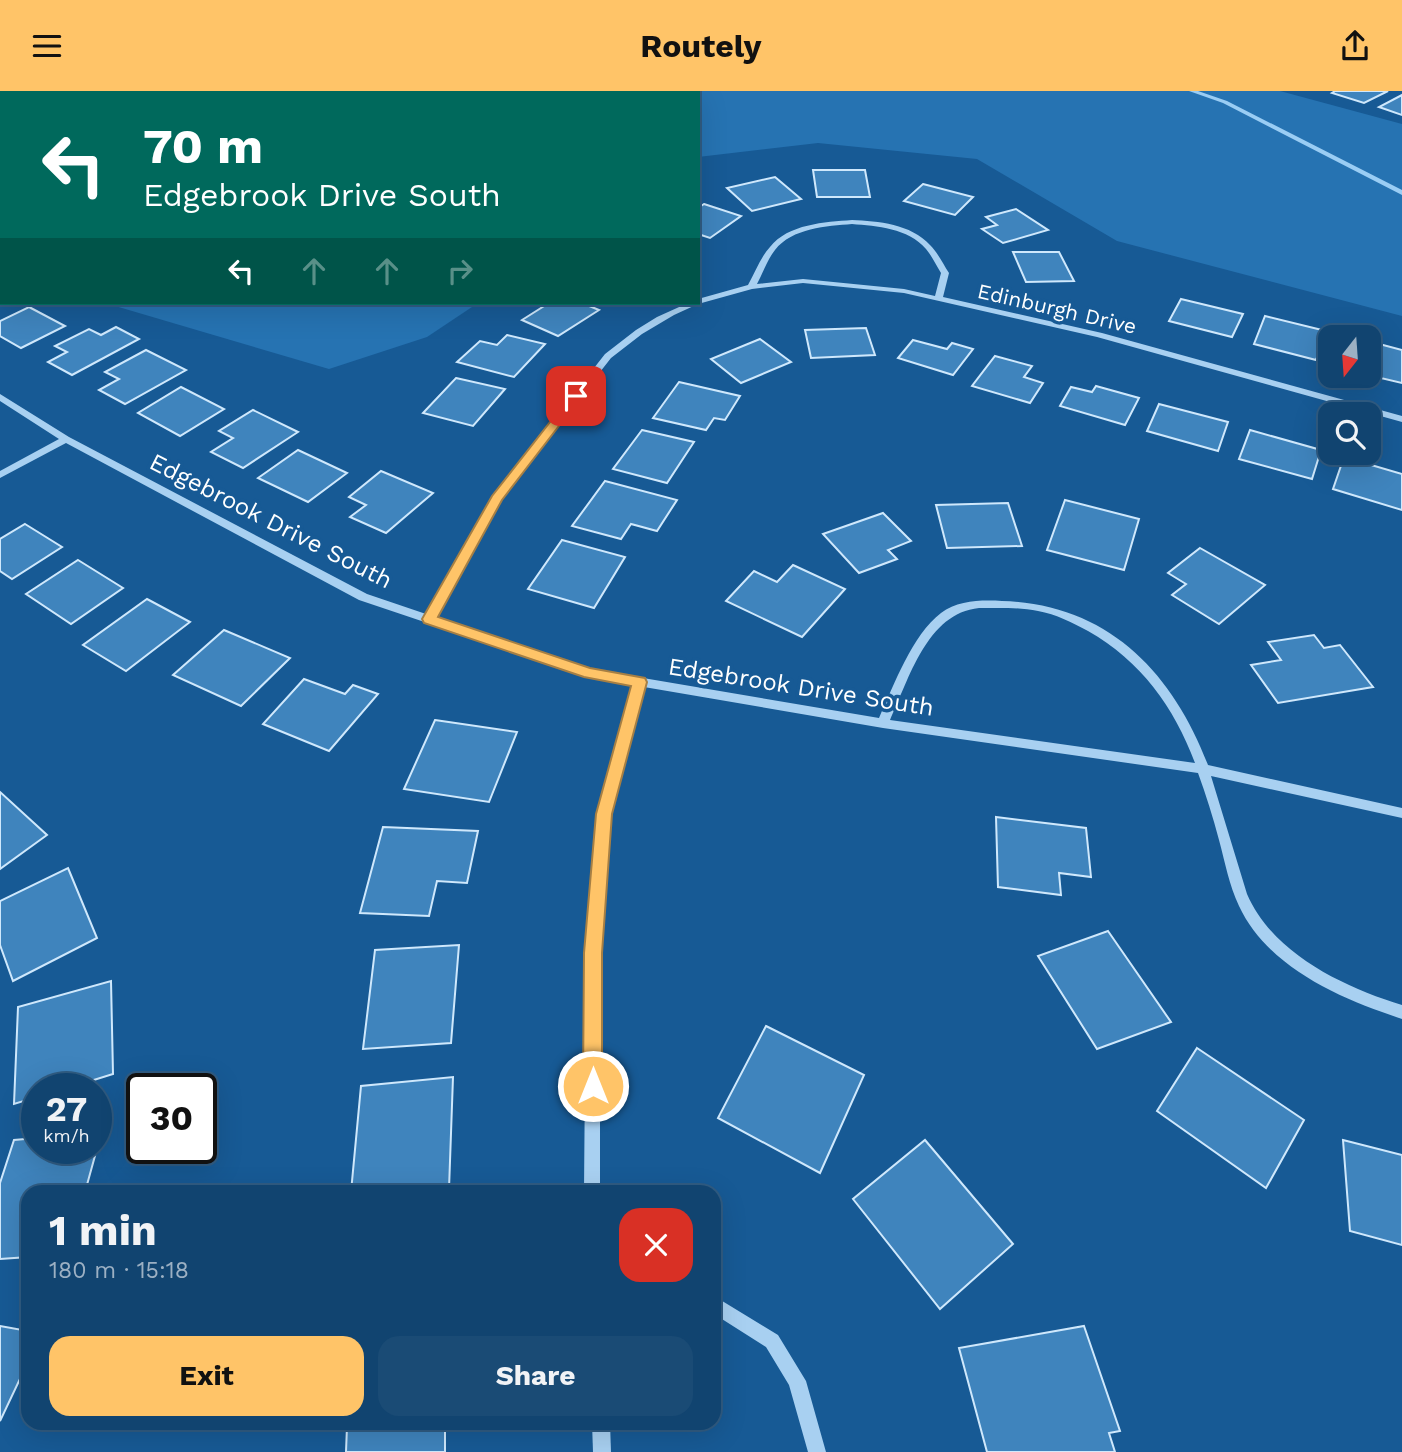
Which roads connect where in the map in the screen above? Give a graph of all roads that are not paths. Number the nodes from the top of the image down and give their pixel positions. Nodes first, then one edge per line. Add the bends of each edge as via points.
1 (751, 287) junction
2 (938, 299) junction
3 (700, 301) edge
4 (689, 305) edge
5 (0, 397) edge
6 (1402, 419) edge
7 (66, 439) junction
8 (0, 475) edge
9 (429, 619) junction
10 (640, 682) junction
11 (884, 723) junction
12 (1205, 769) junction
13 (1402, 813) edge
14 (1402, 1012) edge
15 (592, 1185) edge
16 (721, 1308) edge
17 (601, 1430) edge
18 (602, 1452) edge
19 (817, 1452) edge

1 - 2 street, Edinburgh Drive via 803,281
1 - 2 street via 777,243 806,227 858,222 911,233 925,243 945,273
1 - 3 street, Edinburgh Drive
2 - 6 street, Edinburgh Drive via 1099,335
4 - 9 street, Edinburgh Drive via 668,313 608,356 496,499
5 - 7 street, Edgebrook Drive South
7 - 8 street
7 - 9 street, Edgebrook Drive South via 363,597
9 - 10 street, Edgebrook Drive South via 589,673
10 - 11 street, Edgebrook Drive South
10 - 15 street via 604,814 593,953
11 - 12 street, Edgebrook Drive South
11 - 12 street via 925,636 954,609 1035,606 1083,622 1124,649 1165,691
12 - 13 street, Edgebrook Drive South
12 - 14 street via 1248,910 1272,943 1298,965 1380,1006
16 - 19 street via 772,1341 797,1381
17 - 18 street

